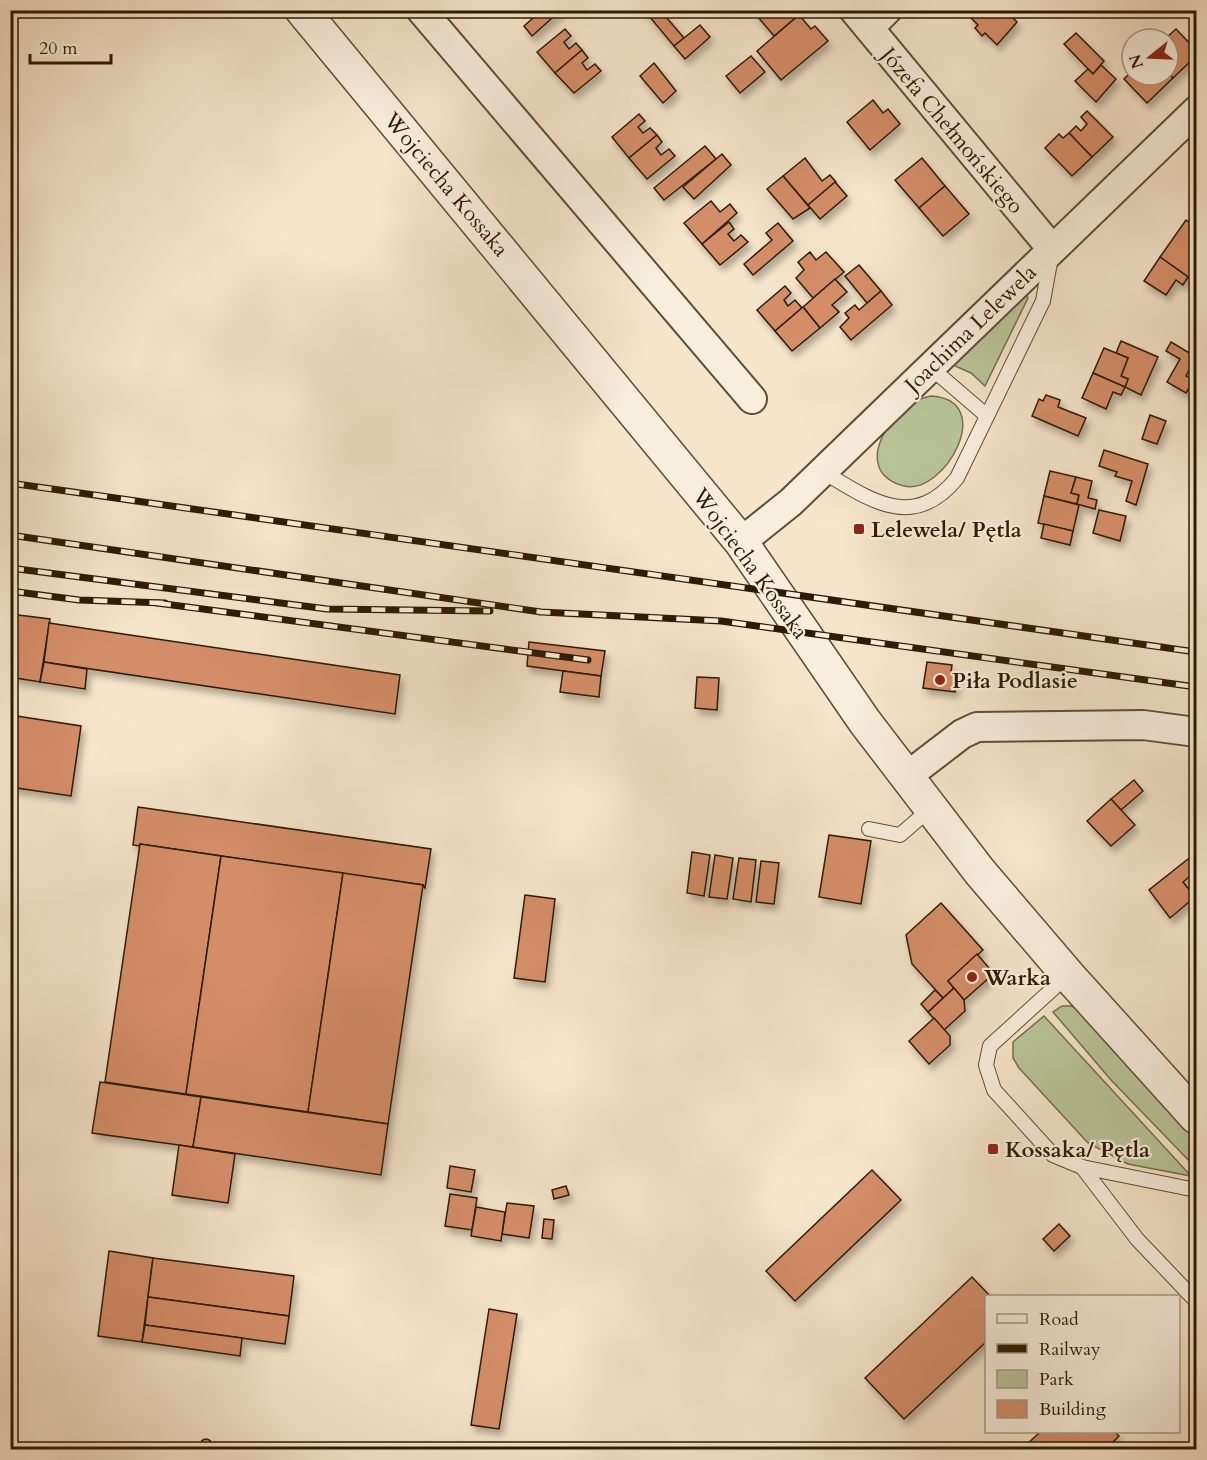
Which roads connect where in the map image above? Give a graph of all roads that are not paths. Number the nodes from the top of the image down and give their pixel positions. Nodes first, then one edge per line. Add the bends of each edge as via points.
1 (302, 10) edge
2 (421, 10) edge
3 (870, 16) edge
4 (1197, 111) edge
5 (1052, 249) junction
6 (930, 367) junction
7 (752, 399) dead end
8 (987, 416) junction
9 (822, 471) junction
10 (741, 542) junction
11 (1197, 732) edge
12 (906, 777) junction
13 (930, 809) junction
14 (869, 829) dead end
15 (1068, 975) junction
16 (1197, 1117) edge
17 (1082, 1167) junction
18 (1197, 1190) edge
19 (1197, 1301) edge

1 - 10 street, Wojciecha Kossaka
2 - 7 street
3 - 5 street, Józefa Chełmońskiego
4 - 5 street, Joachima Lelewela
5 - 6 street, Joachima Lelewela
5 - 8 lane via 1042,301
6 - 8 lane
6 - 9 street, Joachima Lelewela
8 - 9 lane via 957,478 924,506 894,507 878,502
9 - 10 street, Joachima Lelewela
10 - 12 street, Wojciecha Kossaka
11 - 12 street via 1143,725 978,727 962,734
12 - 13 street, Wojciecha Kossaka
13 - 14 lane via 900,835
13 - 15 street, Wojciecha Kossaka
15 - 16 street, Wojciecha Kossaka
15 - 17 lane via 990,1046 986,1065 994,1090 1053,1155
17 - 18 lane
17 - 19 lane via 1137,1239

